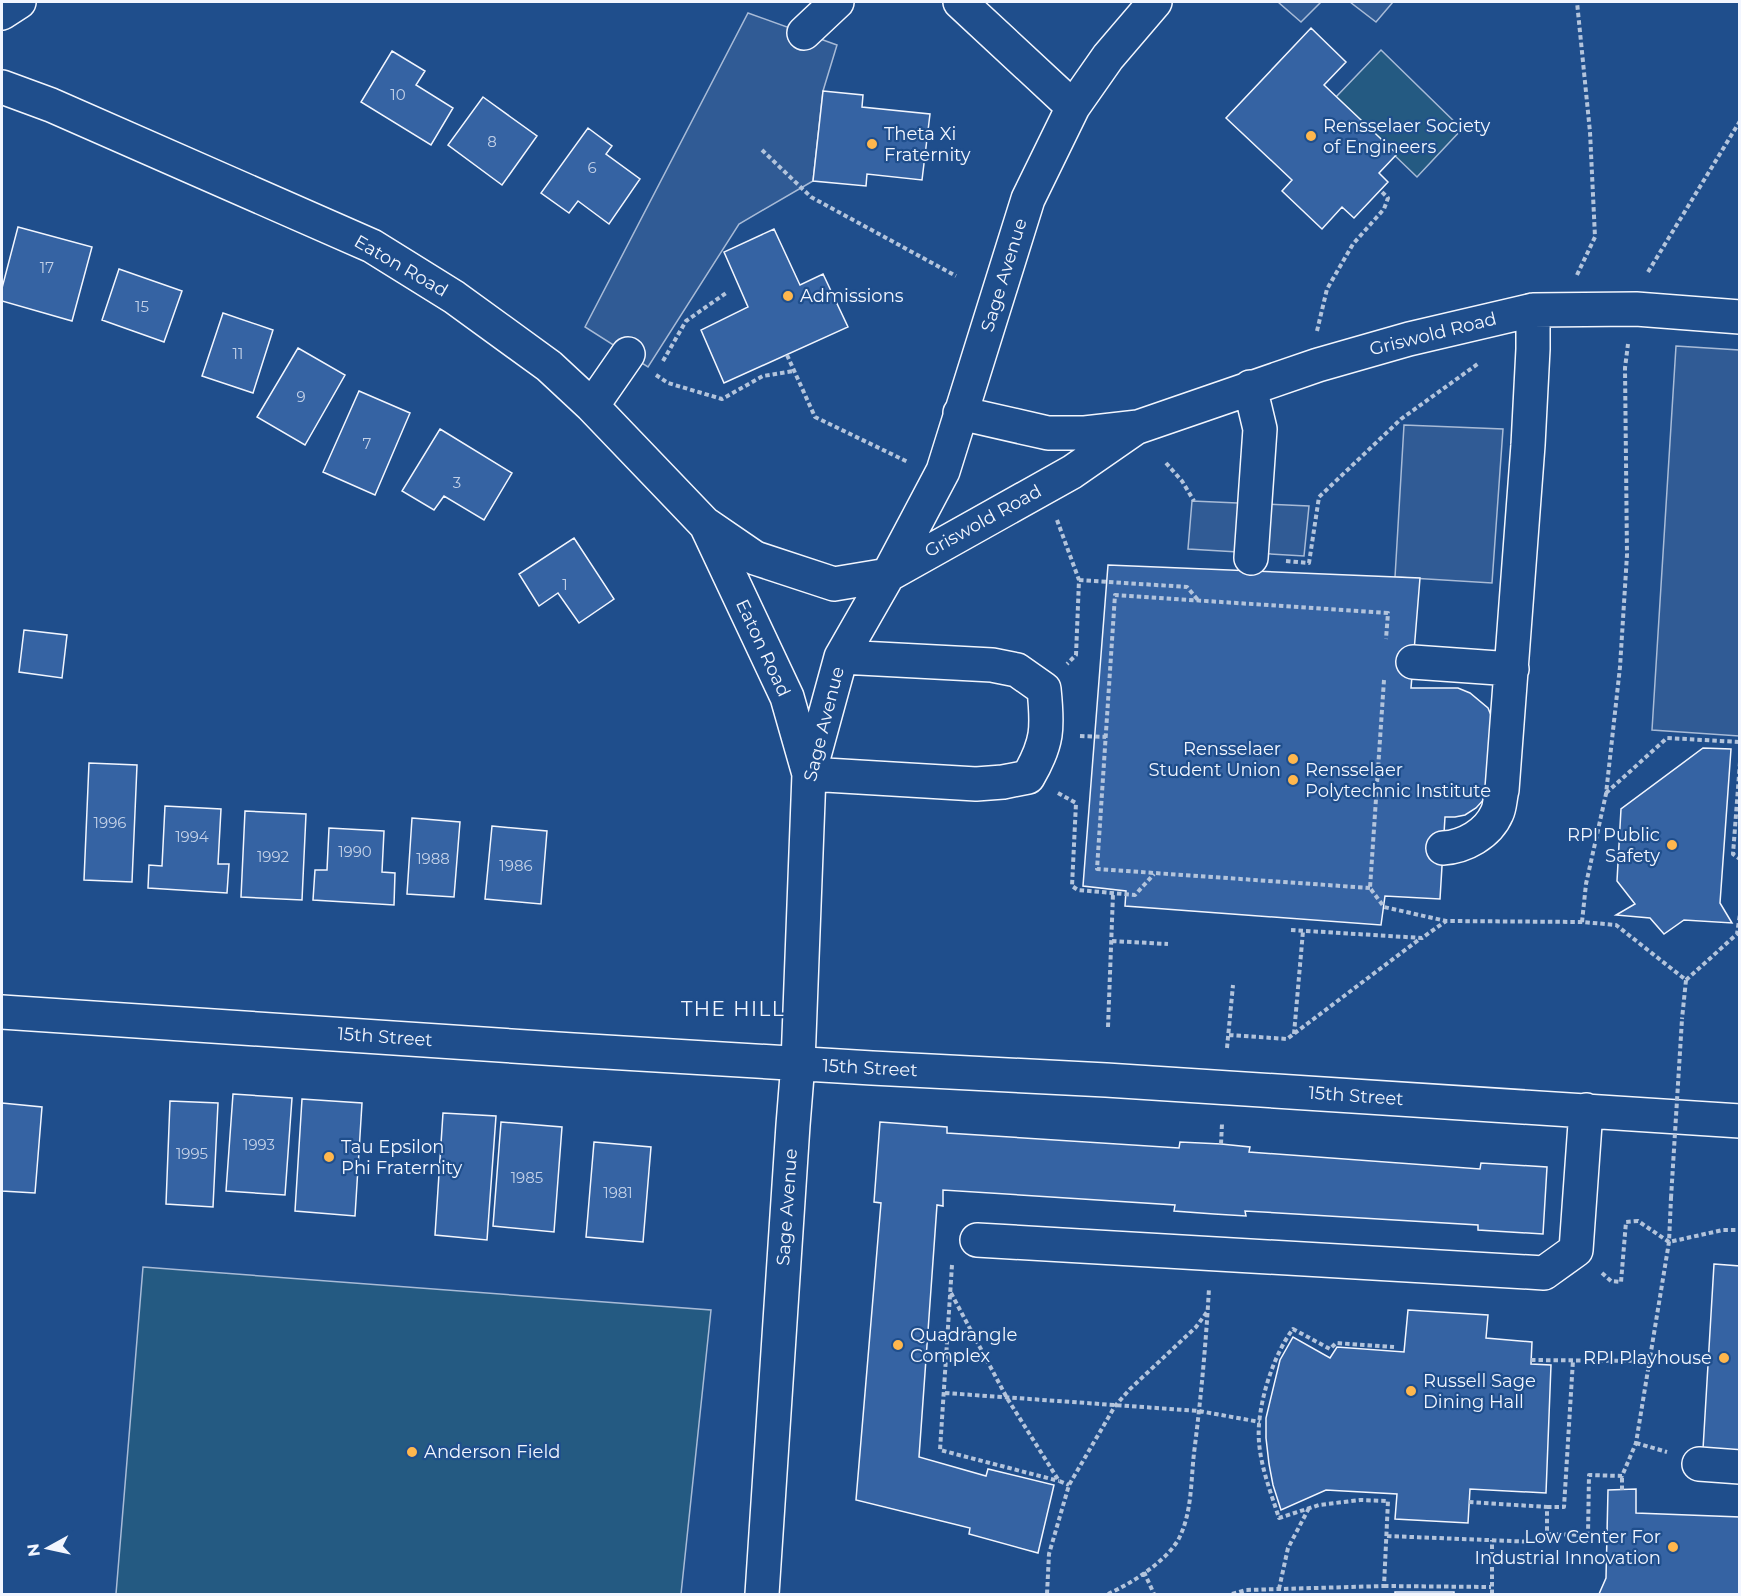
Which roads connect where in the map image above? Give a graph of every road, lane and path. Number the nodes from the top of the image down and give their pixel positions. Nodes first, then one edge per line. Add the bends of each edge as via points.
1 (20, 2) edge
2 (837, 2) edge
3 (960, 2) edge
4 (1155, 2) edge
5 (1577, 2) edge
6 (2, 13) edge
7 (804, 33) dead end
8 (2, 87) edge
9 (1073, 107) junction
10 (1740, 121) edge
11 (762, 150) dead end
12 (1380, 190) dead end
13 (1648, 272) dead end
14 (956, 276) dead end
15 (726, 293) dead end
16 (1547, 309) junction
17 (1740, 317) edge
18 (1632, 322) junction
19 (628, 354) dead end
20 (787, 355) dead end
21 (1479, 363) dead end
22 (1318, 365) junction
23 (794, 370) junction
24 (1250, 387) junction
25 (592, 406) junction
26 (960, 413) junction
27 (1138, 426) junction
28 (912, 463) dead end
29 (1166, 463) dead end
30 (1194, 501) dead end
31 (1058, 523) dead end
32 (706, 525) junction
33 (1251, 558) joint
34 (888, 575) junction
35 (1079, 580) junction
36 (1199, 600) junction
37 (1076, 655) dead end
38 (841, 657) junction
39 (1394, 661) junction
40 (1512, 669) junction
41 (1075, 736) dead end
42 (1106, 737) junction
43 (1740, 742) edge
44 (1740, 762) edge
45 (809, 774) junction
46 (1028, 777) junction
47 (1606, 794) junction
48 (1443, 848) dead end
49 (1740, 860) edge
50 (1154, 873) junction
51 (1370, 888) junction
52 (1113, 894) junction
53 (1740, 914) edge
54 (1446, 921) junction
55 (1582, 922) junction
56 (1291, 930) dead end
57 (1303, 931) junction
58 (1422, 938) junction
59 (1112, 941) junction
60 (1168, 944) dead end
61 (1686, 981) junction
62 (1233, 986) dead end
63 (2, 1012) edge
64 (1108, 1027) dead end
65 (1294, 1034) junction
66 (1229, 1035) junction
67 (1227, 1048) dead end
68 (798, 1063) junction
69 (1586, 1110) junction
70 (1740, 1121) edge
71 (1222, 1124) dead end
72 (1221, 1144) dead end
73 (1740, 1230) edge
74 (977, 1240) joint
75 (1669, 1242) junction
76 (1611, 1281) dead end
77 (951, 1293) junction
78 (1394, 1347) dead end
79 (1531, 1360) dead end
80 (1573, 1360) junction
81 (1649, 1361) junction
82 (945, 1393) junction
83 (1007, 1398) junction
84 (1115, 1406) junction
85 (1199, 1411) junction
86 (1260, 1422) junction
87 (1699, 1464) dead end
88 (1740, 1467) edge
89 (1622, 1476) junction
90 (1059, 1481) junction
91 (1069, 1485) junction
92 (1622, 1490) dead end
93 (1469, 1502) dead end
94 (1547, 1507) junction
95 (1309, 1508) junction
96 (1547, 1533) junction
97 (1387, 1536) junction
98 (1492, 1540) junction
99 (1144, 1572) junction
100 (1384, 1586) junction
101 (1491, 1587) junction
102 (1280, 1589) junction
103 (762, 1594) edge
104 (1047, 1594) edge
105 (1108, 1594) edge
106 (1154, 1594) edge
107 (1232, 1594) edge
108 (1492, 1594) edge

1 - 6 street
2 - 7 street
3 - 9 street
4 - 9 street, Sage Avenue via 1108,57
5 - 16 path via 1590,132 1594,237
8 - 25 street, Eaton Road via 372,246 454,297 549,366
9 - 26 street, Sage Avenue via 1025,207
10 - 13 path
11 - 14 path via 811,197
12 - 22 path via 1388,198 1384,209 1353,244 1328,290 1315,338
15 - 23 path via 686,321 655,374 722,399 763,376
16 - 18 street, Griswold Road
16 - 22 street, Griswold Road via 1409,339
16 - 40 street via 1528,446
17 - 18 street, Griswold Road
18 - 47 path via 1625,368 1627,555
19 - 25 street
20 - 23 path
21 - 33 path via 1401,419 1319,497 1309,563
22 - 24 street, Griswold Road
23 - 28 path via 815,417
24 - 27 street, Griswold Road
24 - 33 street via 1260,429
25 - 32 street, Eaton Road
26 - 27 street, Griswold Road via 1048,433 1085,434
26 - 34 street, Sage Avenue via 943,471
27 - 34 street, Griswold Road via 1072,472
29 - 30 path
31 - 35 path
32 - 34 street, Eaton Road via 755,558 834,584
32 - 45 street, Eaton Road via 787,697
34 - 38 street, Sage Avenue
35 - 36 path via 1187,587
35 - 37 path
36 - 39 path via 1388,613
36 - 42 path via 1115,595
38 - 45 street, Sage Avenue
38 - 46 street via 992,665 1017,670 1044,689 1045,696 1046,732 1041,755
39 - 40 street
39 - 51 path
40 - 48 street via 1497,814 1485,830 1469,841
41 - 42 path
42 - 50 path via 1098,869
43 - 47 path via 1667,738
44 - 49 path via 1733,854
45 - 46 street via 976,784
45 - 68 street, Sage Avenue
46 - 52 path via 1076,803 1072,886
47 - 55 path via 1586,884
50 - 51 path
50 - 52 path via 1135,895
51 - 54 path via 1384,907
52 - 59 path
53 - 61 path via 1737,934
54 - 55 path
54 - 58 path
55 - 61 path via 1616,925
56 - 57 path
57 - 58 path
57 - 65 path
58 - 65 path
59 - 60 path
59 - 64 path
61 - 75 path, bridge
62 - 66 path
63 - 68 street, 15th Street
65 - 66 path via 1287,1039
66 - 67 path
68 - 69 street, 15th Street
68 - 103 street, Sage Avenue
69 - 70 street, 15th Street
69 - 74 street via 1576,1250 1544,1273
71 - 72 path
73 - 75 path
74 - 77 path via 953,1240
75 - 76 path via 1638,1221 1626,1222 1621,1282
75 - 81 path
77 - 82 path
77 - 83 path
78 - 86 path via 1336,1343 1330,1349 1293,1329 1283,1342 1268,1381
79 - 80 path
80 - 81 path
80 - 94 path via 1564,1507
81 - 89 path via 1636,1443
82 - 83 path
82 - 90 path via 940,1450
83 - 84 path
83 - 90 path
84 - 85 path
84 - 85 path via 1197,1327 1208,1311
84 - 91 path
85 - 86 path
85 - 99 path via 1188,1511 1181,1535 1167,1555
86 - 95 path via 1265,1476 1279,1518
87 - 88 street
89 - 92 path
89 - 96 path via 1589,1475 1588,1535
90 - 91 path
91 - 104 path via 1049,1554
93 - 94 path
94 - 96 path
95 - 97 path via 1360,1500 1388,1501
95 - 102 path via 1288,1548
96 - 98 path via 1536,1542
97 - 98 path
97 - 100 path
98 - 101 path
99 - 105 path
99 - 106 path
100 - 101 path
100 - 102 path
101 - 108 path
102 - 107 path

